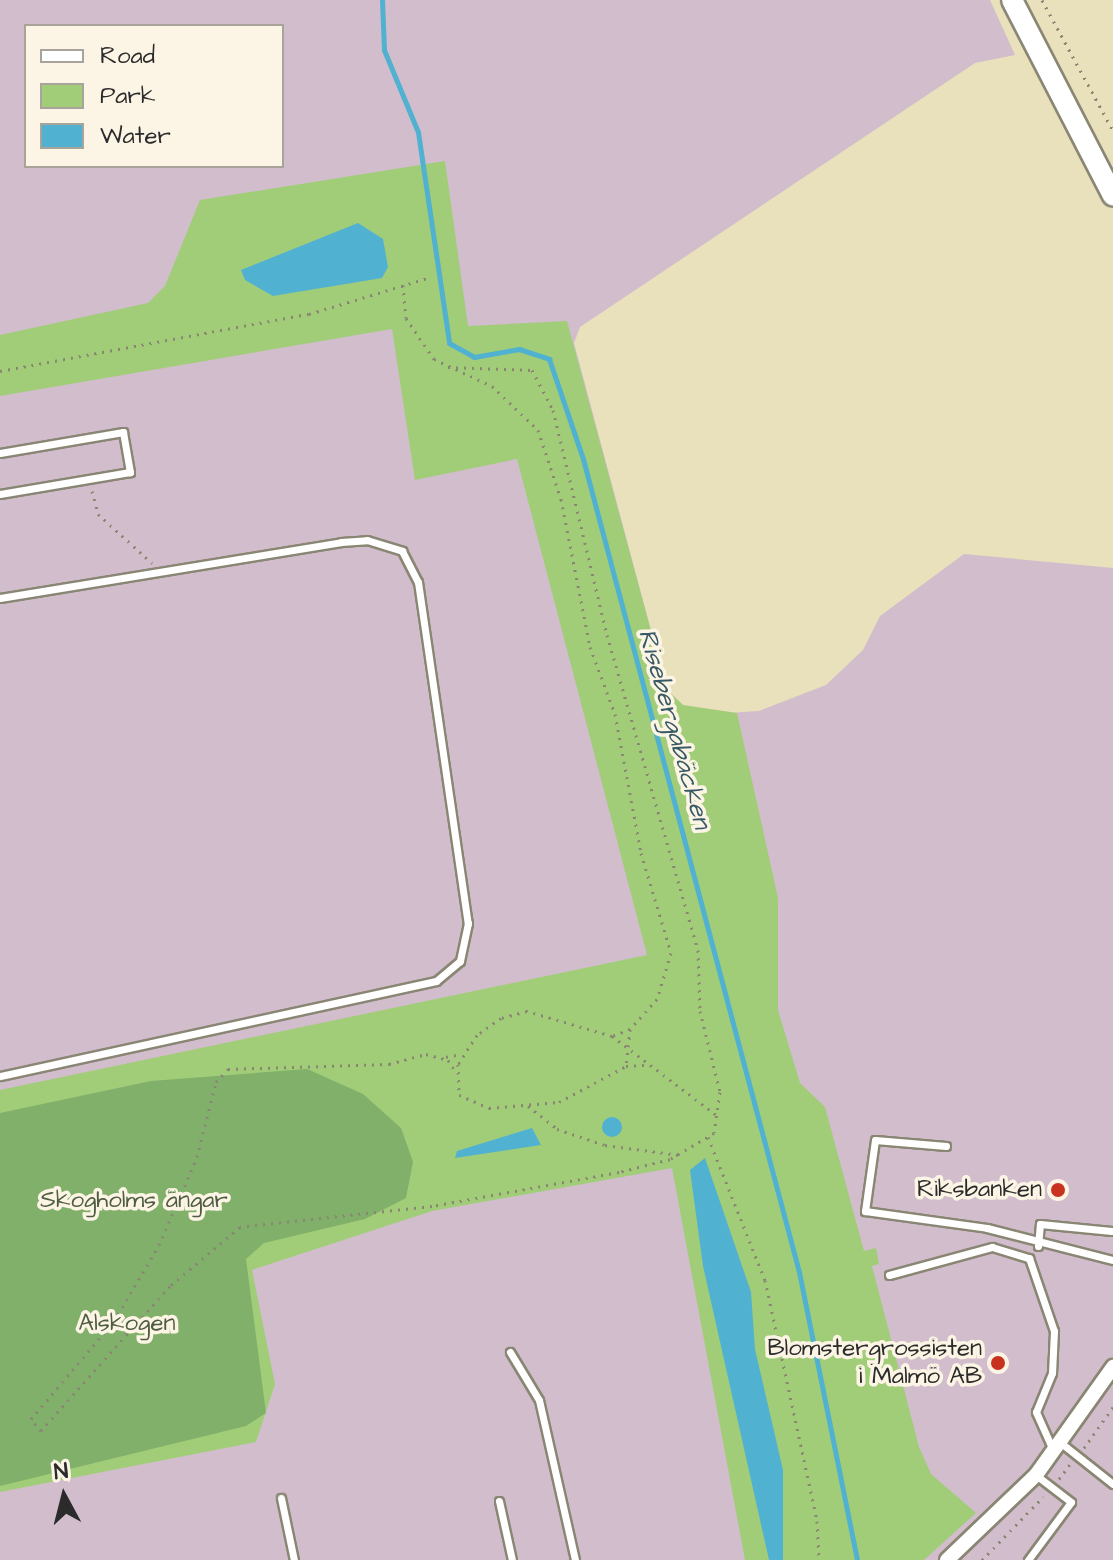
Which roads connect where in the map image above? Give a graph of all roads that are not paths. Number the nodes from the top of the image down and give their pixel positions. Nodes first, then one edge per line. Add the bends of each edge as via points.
1 (1012, 0) edge
2 (1113, 196) edge
3 (0, 453) edge
4 (0, 494) edge
5 (0, 598) edge
6 (0, 1076) edge
7 (946, 1146) dead end
8 (1112, 1231) edge
9 (1038, 1246) junction
10 (1113, 1260) edge
11 (889, 1275) dead end
12 (510, 1352) dead end
13 (1113, 1368) edge
14 (1058, 1447) junction
15 (1036, 1475) junction
16 (1111, 1479) edge
17 (281, 1498) dead end
18 (499, 1501) dead end
19 (294, 1560) edge
20 (512, 1560) edge
21 (575, 1560) edge
22 (947, 1560) edge
23 (1028, 1560) edge

1 - 2 main road
3 - 4 lane via 123,432 130,472
5 - 6 lane via 341,542 367,540 402,551 418,582 467,890 466,944 451,972 436,981
7 - 9 lane via 875,1140 865,1211 987,1228
8 - 9 lane via 1040,1224
9 - 10 lane
11 - 14 lane via 992,1247 1029,1258 1054,1331 1052,1373 1036,1412
12 - 21 lane via 539,1400
13 - 14 street
14 - 15 street
14 - 16 lane
15 - 22 street
15 - 23 lane via 1071,1502
17 - 19 lane
18 - 20 lane

